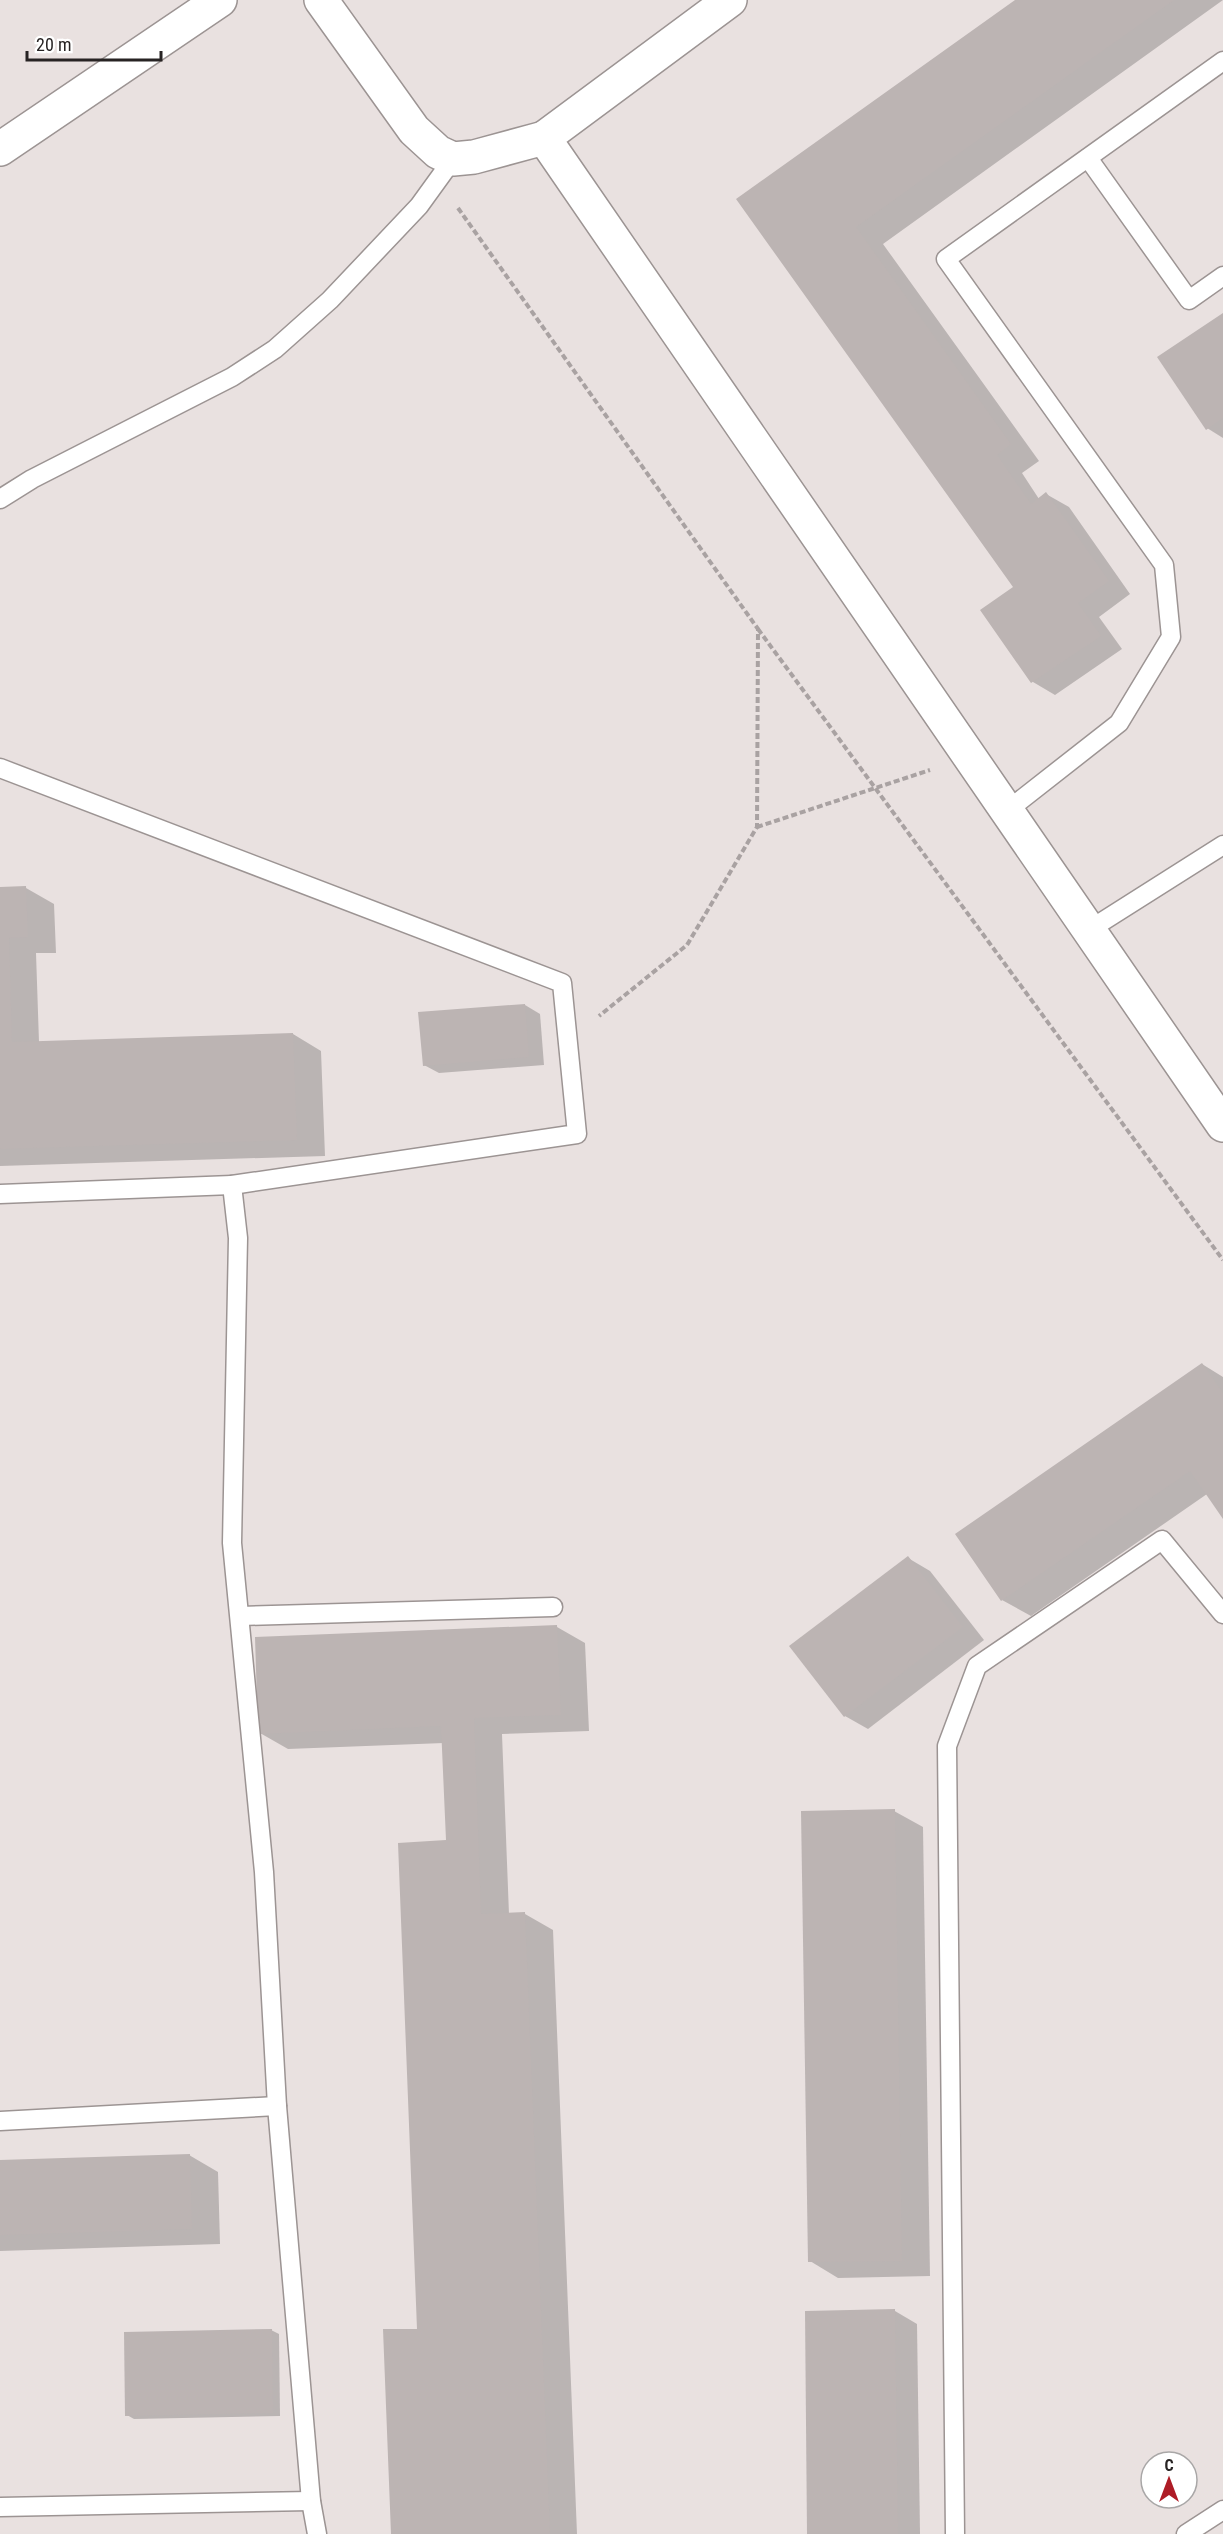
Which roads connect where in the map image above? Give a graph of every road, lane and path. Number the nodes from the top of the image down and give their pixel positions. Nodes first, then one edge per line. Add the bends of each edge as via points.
1 (220, 0) edge
2 (321, 0) edge
3 (730, 0) edge
4 (1223, 61) edge
5 (544, 138) junction
6 (0, 149) edge
7 (1088, 158) junction
8 (446, 170) junction
9 (1223, 276) edge
10 (0, 499) edge
11 (758, 629) junction
12 (970, 756) junction
13 (0, 768) edge
14 (875, 789) junction
15 (1008, 810) junction
16 (757, 827) junction
17 (1223, 845) edge
18 (1089, 930) junction
19 (568, 1041) junction
20 (1223, 1125) edge
21 (232, 1185) junction
22 (0, 1194) edge
23 (1223, 1260) edge
24 (553, 1608) dead end
25 (1223, 1614) edge
26 (241, 1616) junction
27 (277, 2106) junction
28 (0, 2121) edge
29 (311, 2501) junction
30 (0, 2507) edge
31 (1223, 2510) edge
32 (317, 2534) edge
33 (955, 2534) edge
34 (1186, 2534) edge

1 - 6 street
2 - 8 street via 414,130 438,152
3 - 5 street
4 - 7 lane
5 - 8 street via 474,157
5 - 12 street
7 - 9 lane via 1189,300
7 - 15 lane via 946,259 1164,565 1171,637 1119,723
8 - 10 lane via 419,206 330,300 275,349 232,377
8 - 11 path
11 - 14 path
11 - 16 path
12 - 14 path
12 - 15 street
13 - 19 lane via 562,983
14 - 16 path
14 - 23 path
15 - 18 street
16 - 19 path via 687,945
17 - 18 lane
18 - 20 street
19 - 21 lane via 577,1134
21 - 22 lane
21 - 26 lane via 238,1238 232,1543
24 - 26 lane
25 - 33 lane via 1162,1540 977,1666 947,1746
26 - 27 lane via 264,1872
27 - 28 lane
27 - 29 lane
29 - 30 lane
29 - 32 lane
31 - 34 lane

